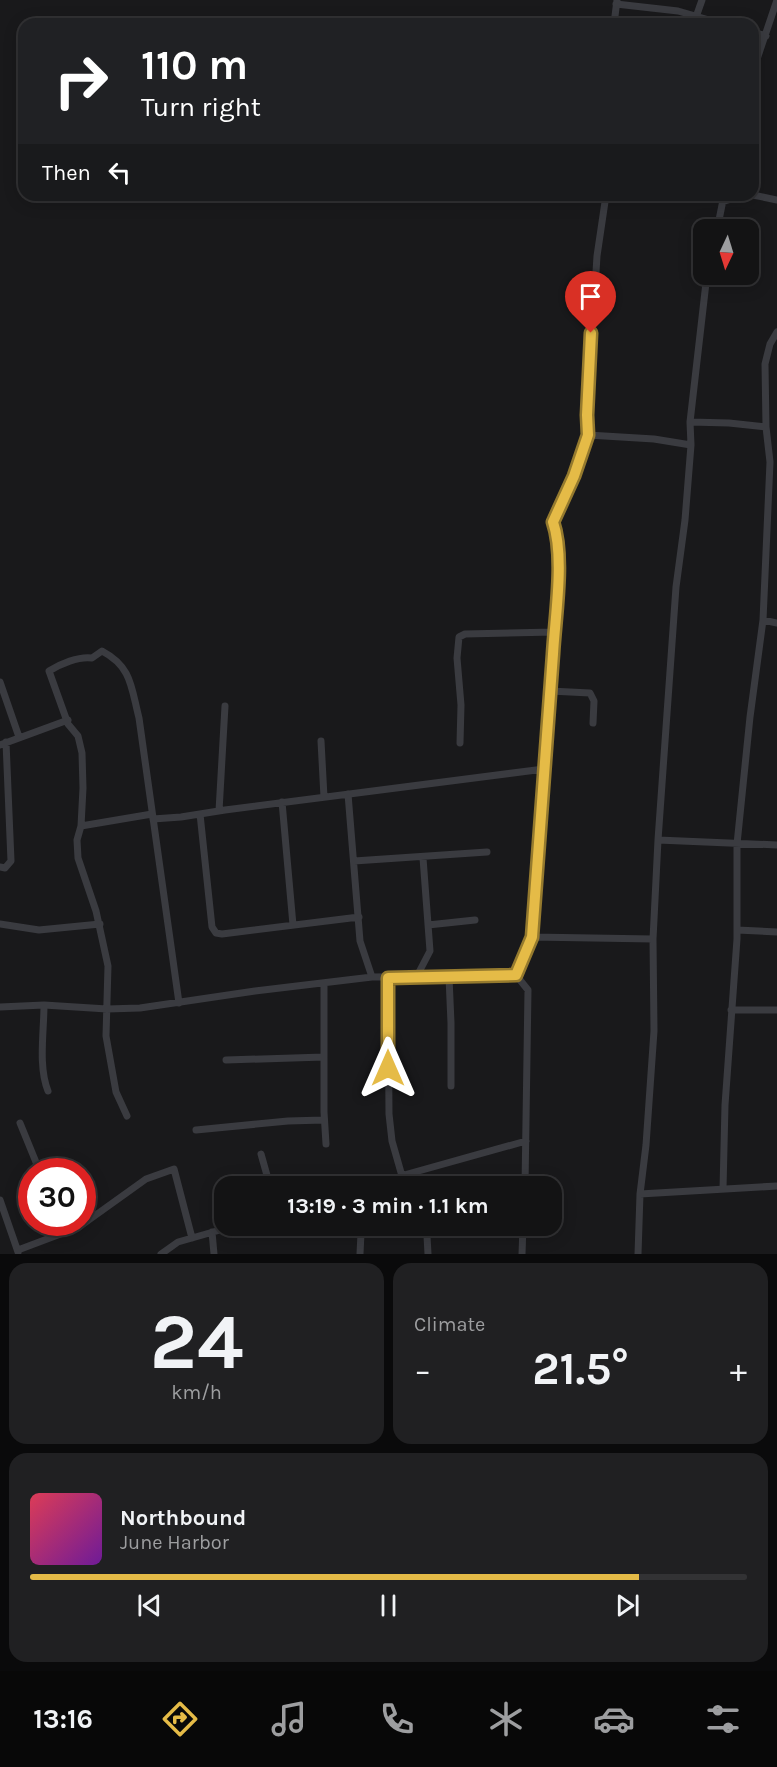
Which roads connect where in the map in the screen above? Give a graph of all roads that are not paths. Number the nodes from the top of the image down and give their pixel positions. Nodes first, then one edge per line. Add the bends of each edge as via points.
1 (702, 0) edge
2 (777, 0) edge
3 (616, 2) edge
4 (696, 17) junction
5 (615, 18) edge
6 (700, 18) edge
7 (759, 34) edge
8 (766, 36) junction
9 (759, 55) edge
10 (759, 196) edge
11 (777, 200) edge
12 (605, 201) edge
13 (722, 201) edge
14 (719, 219) edge
15 (706, 285) edge
16 (777, 332) edge
17 (690, 422) junction
18 (766, 427) junction
19 (588, 435) junction
20 (691, 444) junction
21 (763, 620) junction
22 (777, 623) edge
23 (554, 632) junction
24 (0, 682) edge
25 (550, 691) junction
26 (225, 706) dead end
27 (68, 720) junction
28 (593, 723) dead end
29 (19, 737) junction
30 (321, 741) dead end
31 (3, 743) edge
32 (460, 743) dead end
33 (544, 769) junction
34 (348, 794) junction
35 (324, 797) junction
36 (282, 802) junction
37 (219, 811) junction
38 (200, 814) junction
39 (152, 816) junction
40 (81, 826) junction
41 (658, 840) junction
42 (737, 844) junction
43 (777, 845) edge
44 (487, 852) dead end
45 (423, 858) junction
46 (354, 861) junction
47 (0, 867) edge
48 (358, 917) junction
49 (475, 920) dead end
50 (0, 924) edge
51 (100, 924) junction
52 (293, 925) junction
53 (428, 925) junction
54 (737, 930) junction
55 (777, 933) edge
56 (532, 937) junction
57 (653, 939) junction
58 (516, 975) junction
59 (417, 976) junction
60 (372, 977) junction
61 (449, 977) junction
62 (388, 978) junction
63 (324, 984) junction
64 (179, 1004) junction
65 (44, 1005) junction
66 (0, 1007) edge
67 (107, 1009) junction
68 (731, 1010) junction
69 (777, 1010) edge
70 (324, 1057) junction
71 (226, 1060) dead end
72 (451, 1086) dead end
73 (48, 1091) dead end
74 (127, 1116) dead end
75 (324, 1120) junction
76 (20, 1123) dead end
77 (196, 1130) dead end
78 (526, 1141) junction
79 (326, 1144) dead end
80 (261, 1154) dead end
81 (34, 1158) edge
82 (267, 1176) edge
83 (402, 1176) joint
84 (525, 1176) edge
85 (777, 1186) edge
86 (723, 1189) junction
87 (640, 1194) junction
88 (0, 1200) edge
89 (96, 1215) edge
90 (212, 1232) joint
91 (58, 1236) edge
92 (361, 1236) edge
93 (427, 1236) dead end
94 (523, 1236) edge
95 (192, 1238) junction
96 (18, 1252) edge
97 (161, 1254) edge
98 (214, 1254) edge
99 (360, 1254) edge
100 (428, 1254) edge
101 (522, 1254) edge
102 (638, 1254) edge

1 - 4 street
2 - 8 street
3 - 4 street
3 - 5 street
4 - 6 street
7 - 8 street
8 - 9 street
10 - 11 street
12 - 19 street via 597,256
13 - 14 street
15 - 17 street
16 - 18 street via 765,364
17 - 18 street
17 - 20 street
18 - 21 street via 770,462
19 - 20 street
19 - 23 street via 553,522 558,553
20 - 41 street via 676,587
21 - 22 street
21 - 42 street
23 - 25 street
23 - 32 street via 459,637
24 - 29 street
25 - 28 street via 590,693 594,701
25 - 33 street
26 - 37 street
27 - 29 street
27 - 39 street via 50,671 102,651 116,659 130,680 139,718
27 - 40 street via 78,736 81,753
29 - 31 street
30 - 35 street
31 - 47 street via 11,861 5,868
33 - 34 street
33 - 56 street
34 - 35 street
34 - 46 street
35 - 36 street
36 - 37 street
36 - 52 street
37 - 38 street
38 - 39 street
38 - 52 street via 216,933
39 - 40 street
39 - 64 street
40 - 51 street via 78,858
41 - 42 street
41 - 57 street
42 - 43 street
42 - 54 street
44 - 45 street
45 - 46 street
45 - 53 street
46 - 48 street
48 - 52 street
48 - 60 street via 360,941
49 - 53 street
50 - 51 street via 39,930
51 - 67 street via 108,966
53 - 59 street via 430,951
54 - 55 street
54 - 68 street
56 - 57 street
56 - 58 street
57 - 87 street via 654,1031
58 - 61 street
58 - 78 street via 528,990
59 - 61 street
59 - 62 street
60 - 62 street
60 - 63 street
61 - 72 street
62 - 83 street via 389,1114
63 - 64 street
63 - 70 street
64 - 67 street
65 - 66 street
65 - 67 street
65 - 73 street via 43,1066
67 - 74 street via 106,1036 113,1079
68 - 69 street
68 - 86 street
70 - 71 street
70 - 75 street
75 - 77 street
75 - 79 street
76 - 81 street
78 - 83 street
78 - 84 street
80 - 82 street
85 - 86 street
86 - 87 street
87 - 102 street
88 - 96 street
89 - 95 street via 146,1179 174,1169
90 - 95 street
90 - 98 street
91 - 96 street
92 - 99 street
93 - 100 street
94 - 101 street
95 - 97 street

